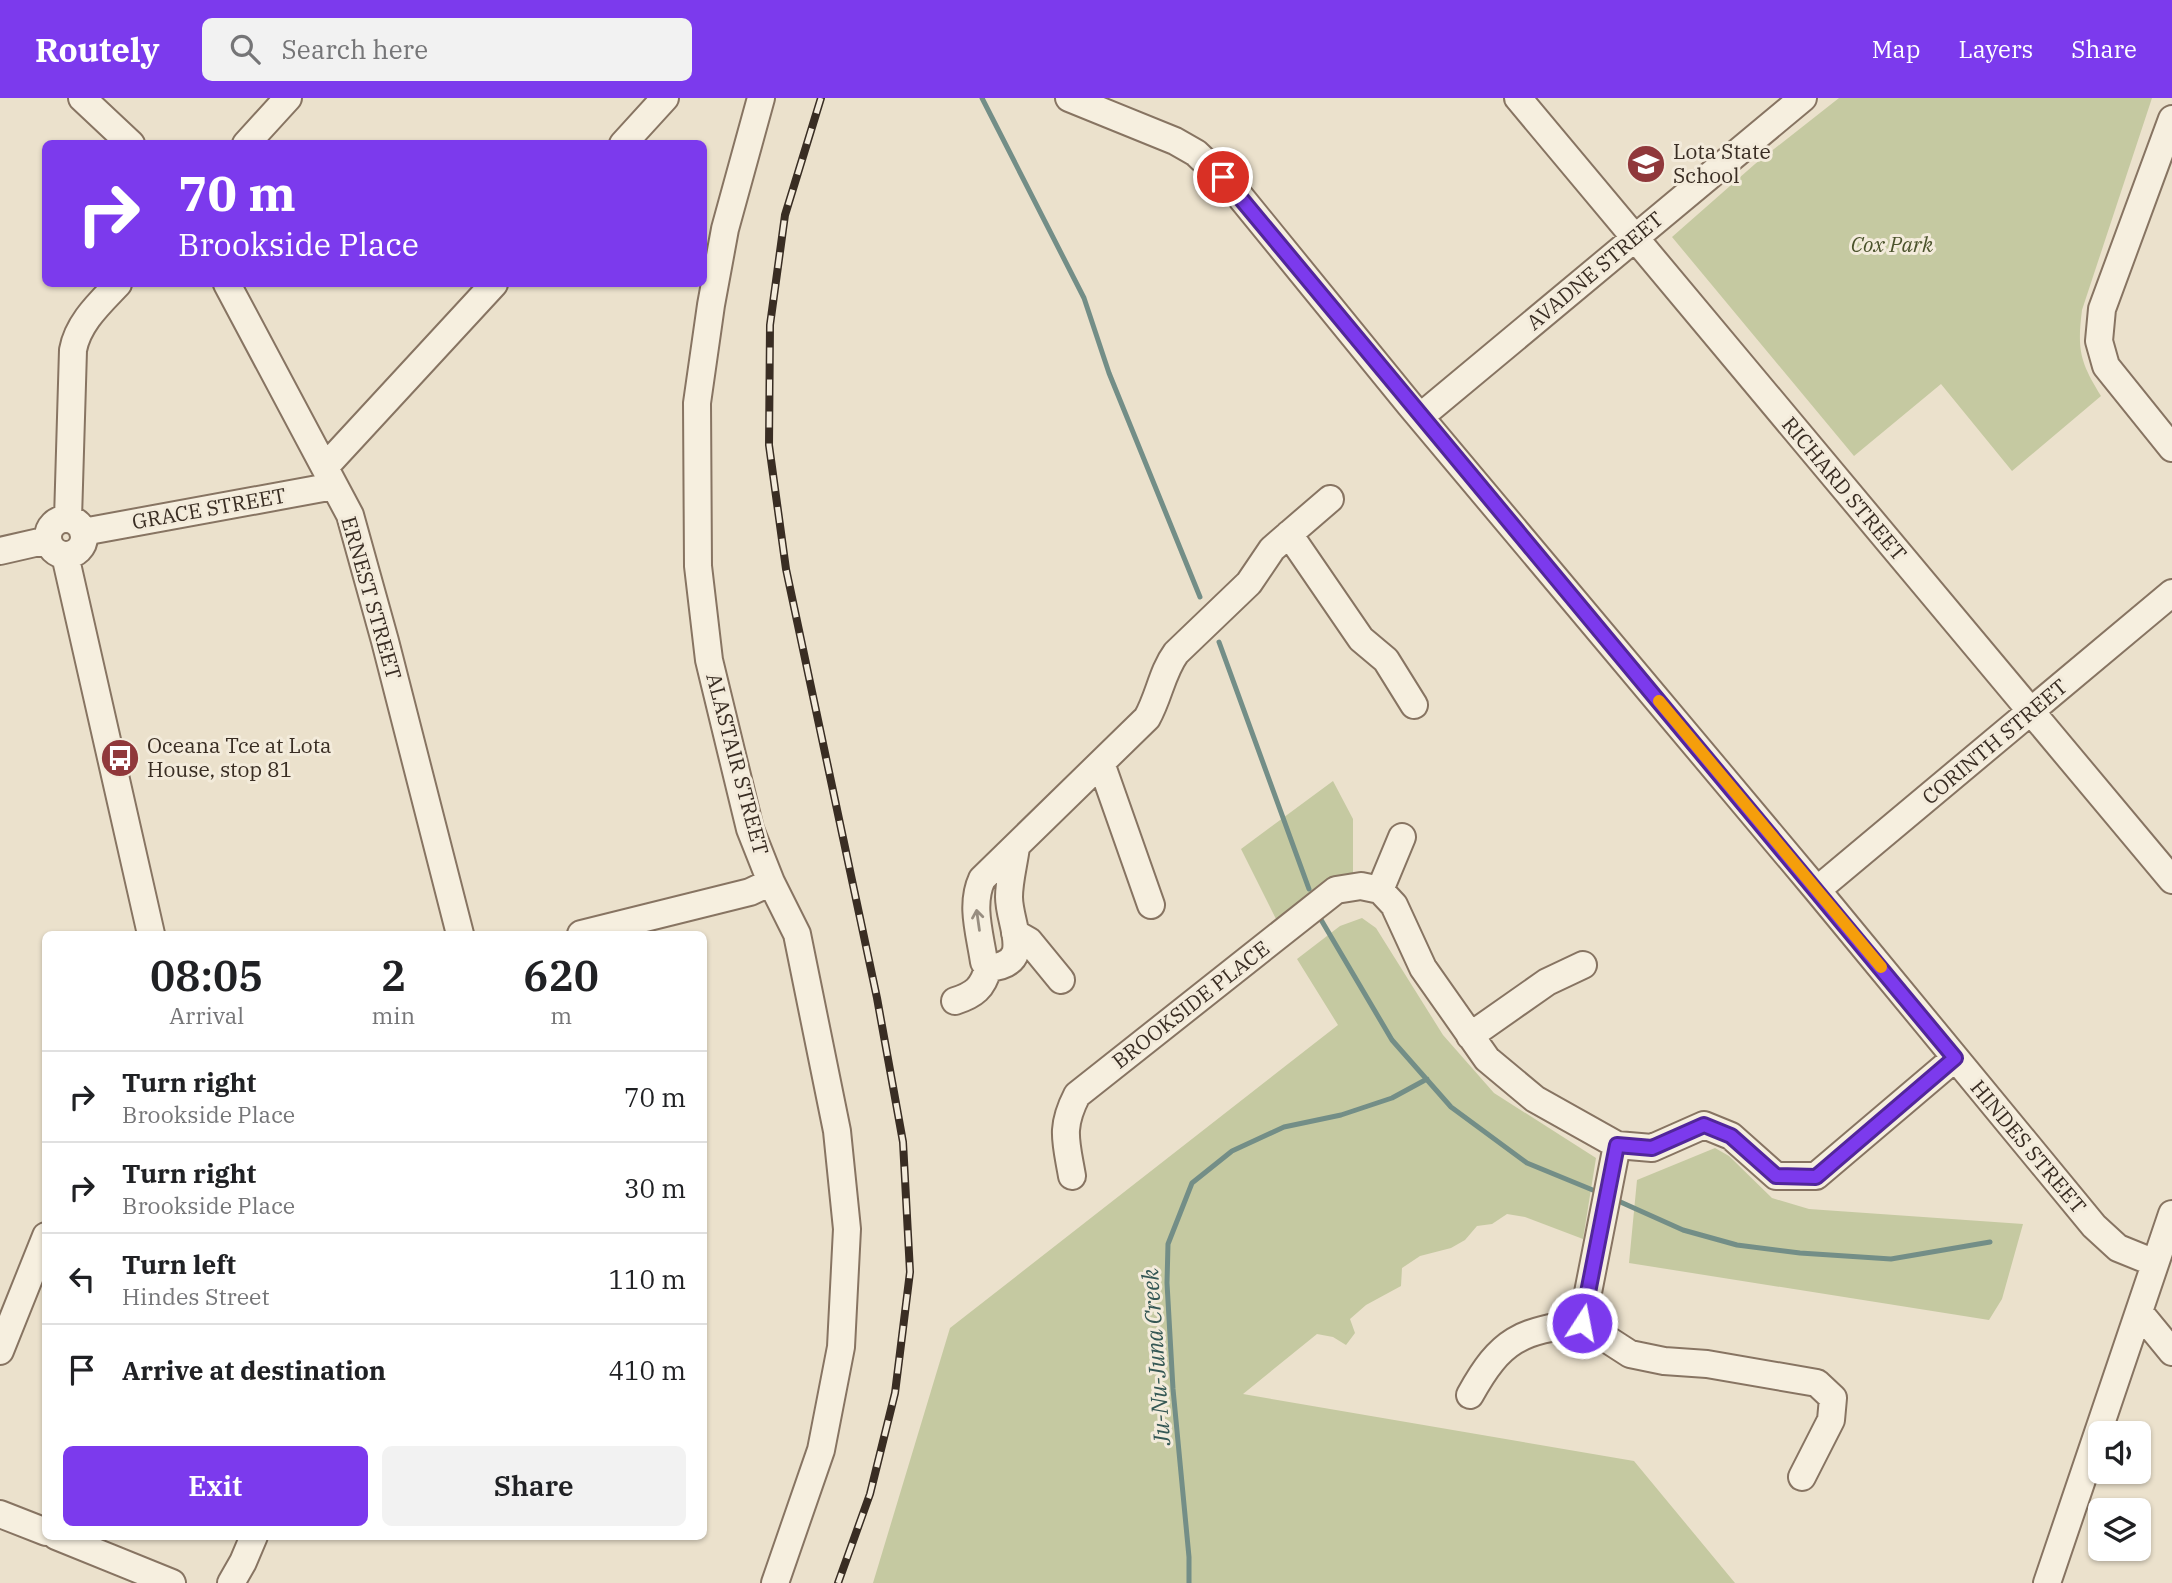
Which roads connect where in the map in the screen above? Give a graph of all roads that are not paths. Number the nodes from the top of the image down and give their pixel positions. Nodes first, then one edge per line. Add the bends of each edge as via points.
1 (82, 98) edge
2 (288, 98) edge
3 (665, 98) edge
4 (761, 98) edge
5 (1069, 98) edge
6 (1518, 98) edge
7 (1803, 98) edge
8 (2172, 119) edge
9 (127, 140) edge
10 (250, 140) edge
11 (627, 140) edge
12 (1635, 238) junction
13 (115, 287) edge
14 (229, 287) edge
15 (491, 287) edge
16 (1420, 417) junction
17 (2172, 448) edge
18 (329, 476) junction
19 (1329, 499) dead end
20 (76, 525) junction
21 (1289, 534) junction
22 (56, 548) junction
23 (0, 551) edge
24 (2172, 593) edge
25 (1415, 705) dead end
26 (2030, 712) junction
27 (1101, 763) junction
28 (1402, 836) dead end
29 (1016, 847) junction
30 (2172, 880) edge
31 (771, 882) junction
32 (1380, 890) junction
33 (1818, 890) junction
34 (1151, 905) dead end
35 (150, 931) edge
36 (459, 931) edge
37 (593, 931) edge
38 (1015, 933) junction
39 (1583, 965) dead end
40 (988, 968) junction
41 (1061, 980) dead end
42 (955, 1001) dead end
43 (1470, 1036) junction
44 (1955, 1058) junction
45 (1617, 1145) junction
46 (1072, 1176) dead end
47 (2172, 1214) edge
48 (42, 1246) edge
49 (2155, 1263) junction
50 (2140, 1313) junction
51 (1582, 1323) junction
52 (0, 1351) edge
53 (2172, 1352) edge
54 (1470, 1395) dead end
55 (1802, 1476) dead end
56 (0, 1514) edge
57 (42, 1530) edge
58 (66, 1540) edge
59 (252, 1540) edge
60 (172, 1583) edge
61 (231, 1583) edge
62 (775, 1583) edge
63 (2047, 1583) edge

1 - 9 street
2 - 10 street
3 - 11 street
4 - 31 street, ALASTAIR STREET via 725,229 699,390 698,566 709,660 750,829
5 - 16 street, HINDES STREET via 1175,141 1211,166
6 - 12 street, RICHARD STREET
7 - 12 street, AVADNE STREET
8 - 17 street via 2102,309 2099,341 2105,366
12 - 16 street, AVADNE STREET
12 - 26 street, RICHARD STREET
13 - 20 street via 83,322 73,351
14 - 18 street, ERNEST STREET
15 - 18 street
16 - 33 street, HINDES STREET
18 - 20 street, GRACE STREET
18 - 36 street, ERNEST STREET via 350,515
19 - 21 street
20 - 22 street via 54,524 50,528
21 - 25 street via 1361,639 1386,660
21 - 27 street via 1272,549 1249,583 1176,653 1147,718
22 - 23 street
22 - 35 street via 66,571
24 - 26 street, CORINTH STREET
26 - 30 street, RICHARD STREET
26 - 33 street, CORINTH STREET
27 - 29 street
27 - 34 street
28 - 32 street
29 - 38 street via 1009,898
40 -> 29 street via 977,890 982,879
31 - 37 street via 750,892
31 - 62 street, ALASTAIR STREET via 797,934 837,1131 847,1229 841,1347 821,1450
32 - 43 street via 1394,905 1423,968
32 - 46 street, BROOKSIDE PLACE via 1361,886 1336,890 1077,1095 1064,1130
33 - 44 street, HINDES STREET
38 - 40 street via 1018,947 1014,956 1000,967
38 - 41 street via 1029,941
39 - 43 street via 1537,988
40 - 42 street via 984,984
43 - 45 street via 1487,1059 1535,1099
44 - 45 street via 1816,1177 1776,1176 1731,1136 1704,1125 1652,1148
44 - 49 street, HINDES STREET via 2094,1226 2118,1248
45 - 51 street
47 - 49 street
48 - 52 street
49 - 50 street
50 - 53 street
50 - 63 street
51 - 54 street via 1545,1328 1519,1338 1498,1352
51 - 55 street via 1630,1354 1817,1383 1833,1398 1831,1420
56 - 57 street
58 - 60 street
59 - 61 street

